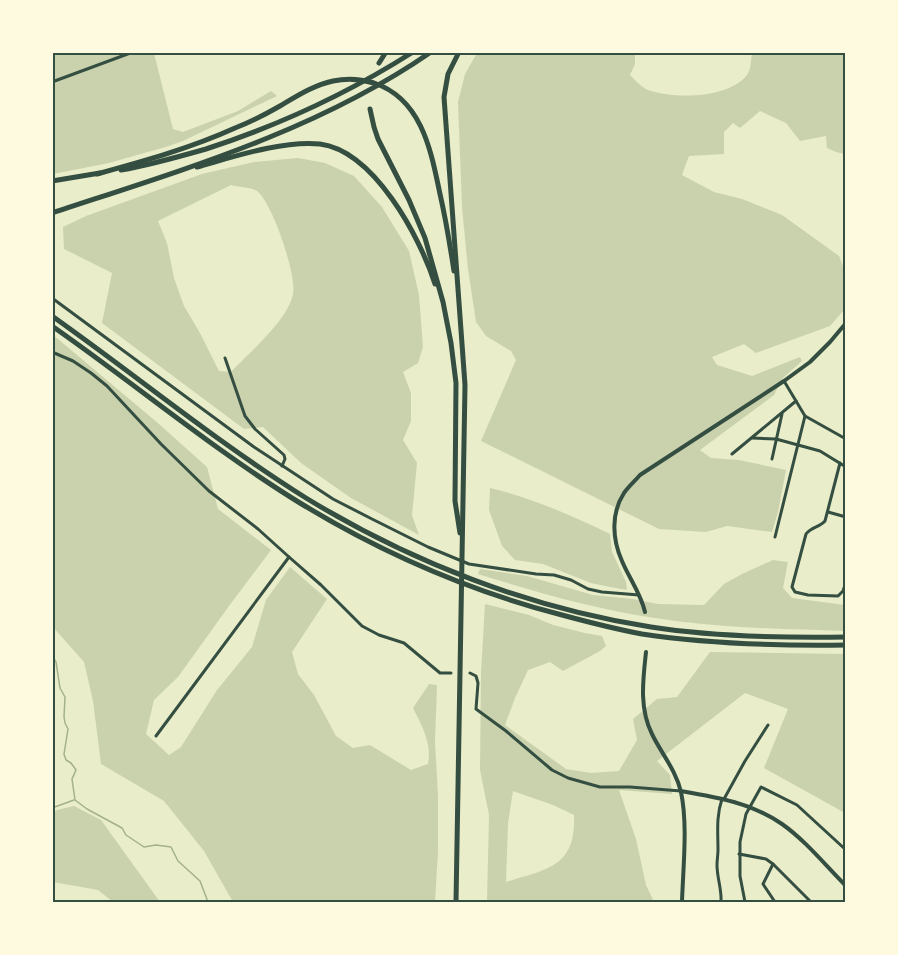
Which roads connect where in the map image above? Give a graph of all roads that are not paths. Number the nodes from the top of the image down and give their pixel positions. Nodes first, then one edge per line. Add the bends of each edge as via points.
1 (133, 52) edge
2 (386, 52) edge
3 (413, 52) edge
4 (431, 52) edge
5 (459, 52) edge
6 (380, 63) dead end
7 (52, 82) edge
8 (370, 109) dead end
9 (97, 174) junction
10 (155, 179) junction
11 (52, 181) edge
12 (53, 213) edge
13 (52, 298) edge
14 (52, 316) edge
15 (446, 321) junction
16 (846, 324) edge
17 (52, 326) edge
18 (461, 326) junction
19 (52, 352) edge
20 (225, 358) dead end
21 (784, 381) junction
22 (796, 401) junction
23 (782, 413) junction
24 (805, 416) junction
25 (752, 438) junction
26 (776, 439) junction
27 (846, 439) edge
28 (797, 445) junction
29 (732, 454) dead end
30 (772, 459) dead end
31 (840, 464) junction
32 (282, 466) junction
33 (846, 467) edge
34 (828, 513) junction
35 (846, 517) edge
36 (775, 537) dead end
37 (462, 554) junction
38 (289, 556) junction
39 (846, 582) edge
40 (639, 595) junction
41 (645, 612) dead end
42 (846, 638) edge
43 (846, 645) edge
44 (646, 652) dead end
45 (451, 673) dead end
46 (470, 673) dead end
47 (768, 725) dead end
48 (156, 736) dead end
49 (681, 791) junction
50 (723, 799) junction
51 (749, 807) junction
52 (846, 850) edge
53 (739, 854) junction
54 (773, 864) junction
55 (846, 886) edge
56 (456, 903) edge
57 (682, 903) edge
58 (721, 903) edge
59 (745, 903) edge
60 (775, 903) edge
61 (811, 903) edge

1 - 7 street
2 - 6 highway
3 - 9 highway via 356,87 252,133 182,156
4 - 10 highway via 358,97 306,122
5 - 18 highway via 448,74 444,97
8 - 15 highway via 378,139 425,238
9 - 11 highway
9 - 18 highway via 213,138 323,84 343,79 369,82 391,91 417,118 436,172
10 - 12 highway
10 - 15 highway via 280,146 308,143 342,150 370,172 410,227 434,280
13 - 32 street
14 - 42 highway via 306,498 412,555 470,579 544,603 651,627 743,636
15 - 37 highway via 456,383 455,501
16 - 21 street via 810,362
17 - 43 highway via 300,503 410,562 467,586 536,609 640,633 735,644
18 - 37 highway via 465,407
19 - 38 street via 91,373 209,491
20 - 32 street via 245,416 284,455
21 - 22 street
21 - 40 street via 640,475 626,491 615,516 616,543
22 - 23 street
22 - 24 street
23 - 25 street
23 - 26 street
24 - 27 street
24 - 28 street
25 - 26 street
25 - 29 street
26 - 28 street
26 - 30 street
28 - 31 street via 820,451
28 - 36 street
31 - 33 street
31 - 34 street
32 - 40 street via 333,499 454,559 477,566 554,575 588,589
34 - 35 street
34 - 39 street via 822,525 806,534 792,587 795,592 808,595 838,596
37 - 56 highway
38 - 45 street via 362,626 404,643 440,673
38 - 48 street
40 - 41 street
44 - 49 street via 646,721
46 - 49 street via 478,683 476,709 552,770 600,787
47 - 50 street
49 - 50 street
49 - 57 street
50 - 51 street
50 - 58 street via 717,831
51 - 52 street via 761,787 797,804
51 - 53 street
51 - 55 street via 798,837
53 - 54 street
53 - 59 street
54 - 60 street via 763,884
54 - 61 street

